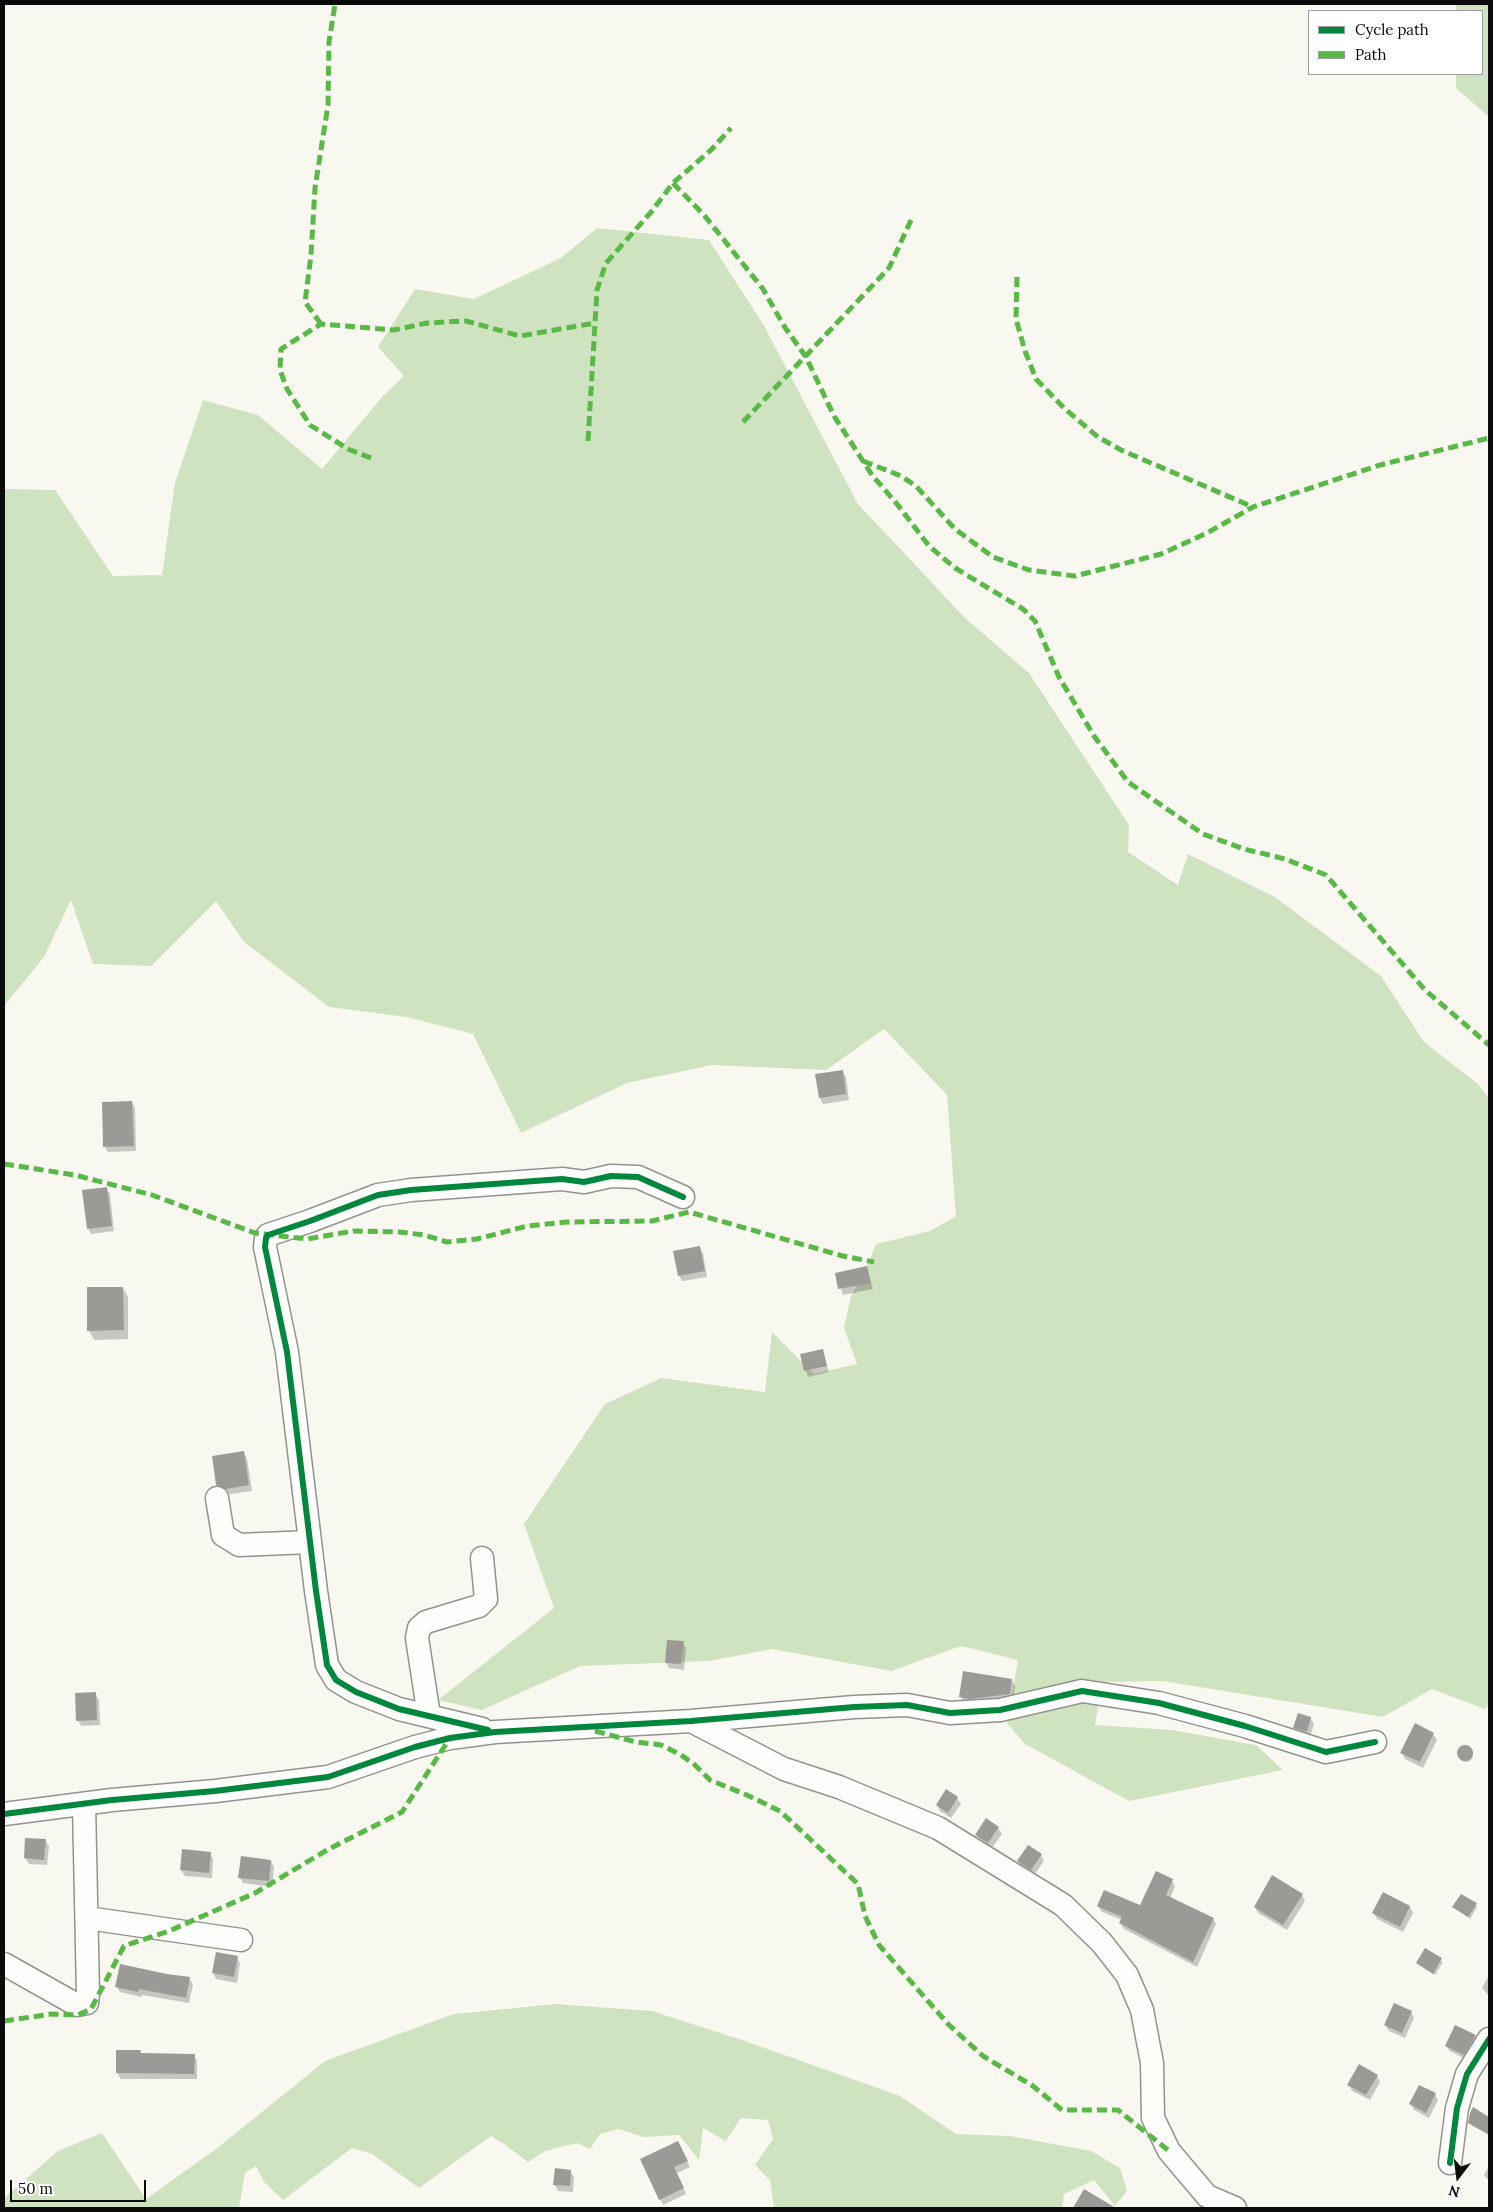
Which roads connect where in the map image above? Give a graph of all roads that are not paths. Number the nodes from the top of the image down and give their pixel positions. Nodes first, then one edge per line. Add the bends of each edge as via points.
1 (683, 1197) dead end
2 (217, 1498) dead end
3 (310, 1542) junction
4 (482, 1558) dead end
5 (429, 1716) junction
6 (691, 1721) junction
7 (495, 1732) junction
8 (1375, 1742) dead end
9 (84, 1804) junction
10 (4, 1814) edge
11 (87, 1918) junction
12 (241, 1940) dead end
13 (4, 1964) edge
14 (1489, 2040) edge
15 (1450, 2163) dead end
16 (1235, 2208) edge

1 - 3 street via 638,1177 620,1176 584,1182 562,1179 411,1190 378,1195 268,1235 265,1247 287,1352
2 - 3 street via 223,1535 239,1545
3 - 5 street via 327,1665 336,1680 398,1709
4 - 5 street via 486,1599 479,1606 426,1622 418,1628
5 - 7 street
6 - 7 street
6 - 8 street via 907,1705 950,1713 1000,1710 1082,1691 1159,1704 1245,1726 1326,1752
6 - 16 street via 784,1769 839,1787 938,1828 1063,1905 1102,1943 1127,1974 1142,2010 1152,2063 1153,2118 1169,2151 1207,2196
7 - 9 street via 415,1747 328,1777
9 - 10 street
9 - 11 street
11 - 12 street
11 - 13 street via 87,2003 77,2005
14 - 15 street via 1467,2074 1457,2108

